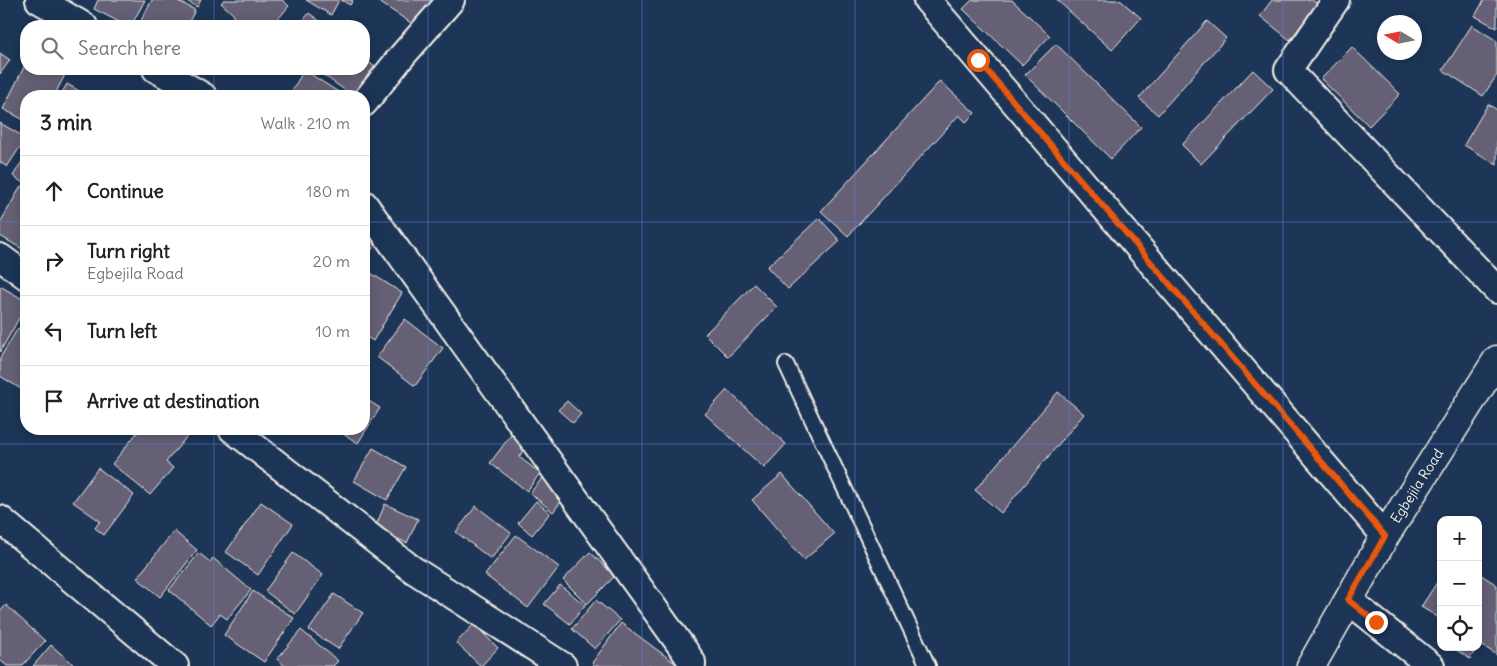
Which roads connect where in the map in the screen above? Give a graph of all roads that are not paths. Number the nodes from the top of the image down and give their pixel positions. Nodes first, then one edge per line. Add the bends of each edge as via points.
1 (39, 0) edge
2 (451, 0) edge
3 (927, 0) edge
4 (1336, 0) edge
5 (74, 20) edge
6 (167, 75) edge
7 (193, 90) edge
8 (370, 96) edge
9 (370, 212) edge
10 (0, 257) edge
11 (20, 272) edge
12 (1497, 290) edge
13 (1497, 360) edge
14 (786, 364) dead end
15 (240, 435) edge
16 (0, 519) edge
17 (1385, 536) junction
18 (1348, 600) junction
19 (175, 666) edge
20 (563, 666) edge
21 (692, 666) edge
22 (928, 666) edge
23 (1311, 666) edge
24 (1430, 666) edge

1 - 5 street
2 - 8 street
3 - 17 street
4 - 12 street via 1288,70
6 - 7 street
9 - 21 street via 684,650
10 - 11 street
13 - 17 street, Egbejila Road
14 - 22 lane
15 - 20 street via 412,569
16 - 19 street
17 - 18 street, Egbejila Road
18 - 23 street, Egbejila Road
18 - 24 street

